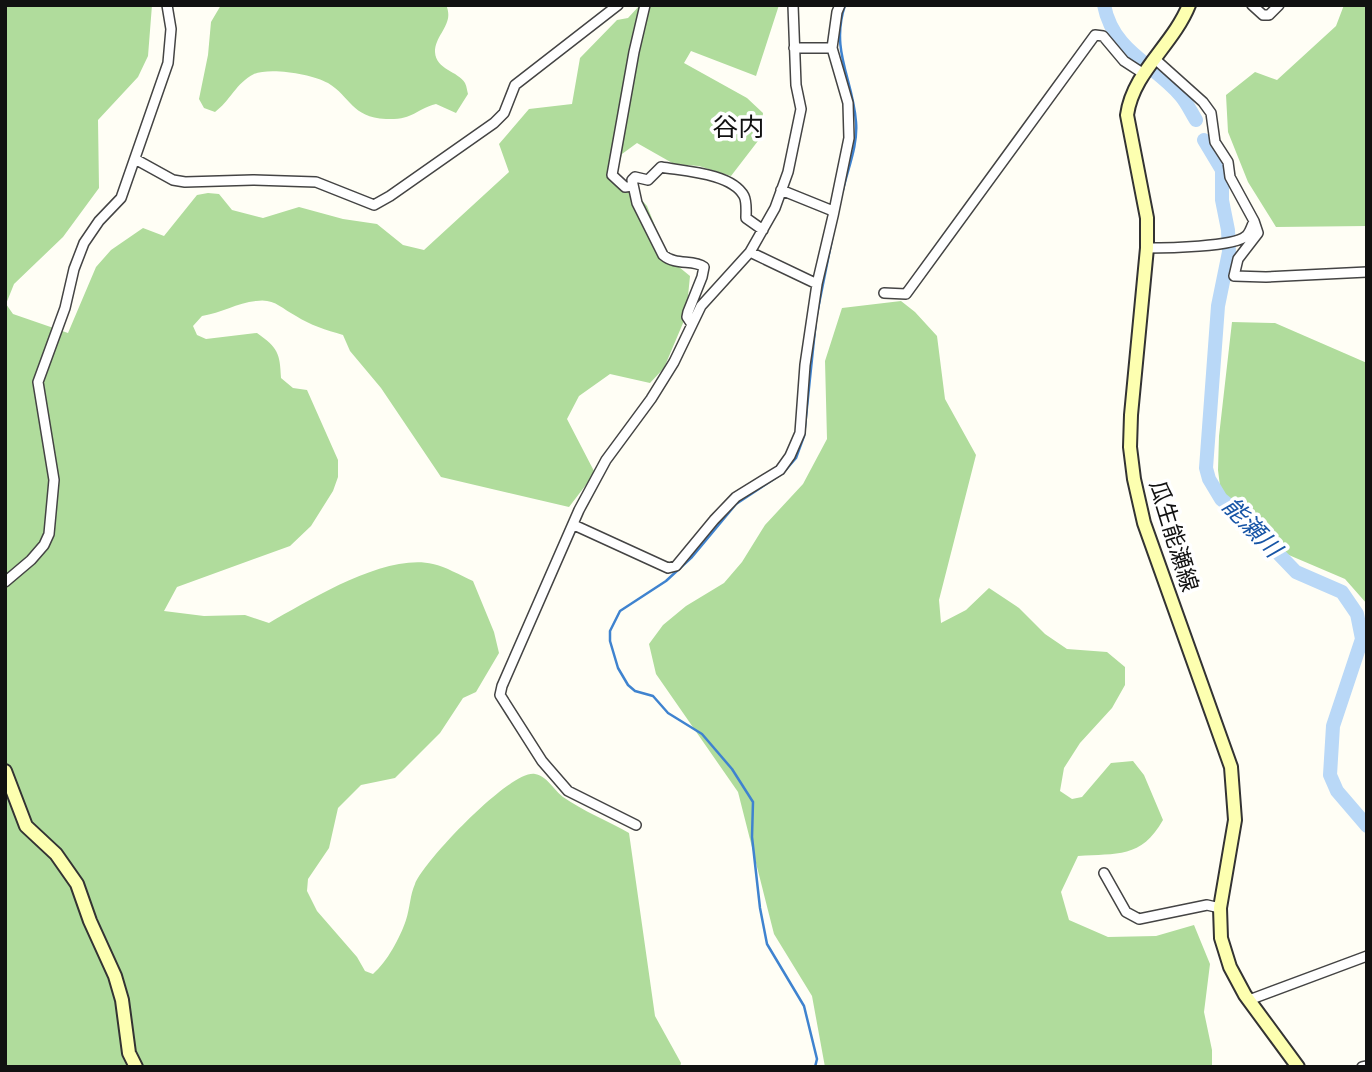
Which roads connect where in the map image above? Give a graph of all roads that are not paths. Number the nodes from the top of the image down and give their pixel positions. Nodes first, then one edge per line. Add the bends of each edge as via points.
1 (167, 5) edge
2 (618, 5) edge
3 (645, 5) edge
4 (793, 5) edge
5 (840, 5) edge
6 (1189, 5) edge
7 (1252, 5) edge
8 (1279, 5) edge
9 (794, 48) junction
10 (832, 48) junction
11 (1155, 59) junction
12 (1144, 74) junction
13 (135, 159) junction
14 (632, 186) junction
15 (780, 190) junction
16 (833, 211) junction
17 (1254, 221) junction
18 (763, 230) junction
19 (1147, 248) junction
20 (750, 252) junction
21 (1367, 272) edge
22 (817, 284) junction
23 (884, 293) dead end
24 (691, 323) junction
25 (574, 525) junction
26 (5, 582) edge
27 (5, 771) edge
28 (636, 825) dead end
29 (1104, 873) dead end
30 (1220, 908) junction
31 (1367, 956) edge
32 (1249, 1000) junction
33 (136, 1067) edge
34 (1298, 1067) edge

1 - 13 street via 171,29 168,63
2 - 13 street via 515,85 504,113 494,123 374,205 316,182 173,180
3 - 14 street via 612,175 625,187
4 - 9 street
5 - 10 street
6 - 11 main road, 瓜生能瀬線
7 - 8 street via 1269,15
9 - 10 street
9 - 15 street via 801,109
10 - 16 street via 848,103 849,138
11 - 12 main road, 瓜生能瀬線
11 - 17 street via 1211,113 1215,142
12 - 19 main road, 瓜生能瀬線 via 1129,98 1127,115 1147,218
12 - 23 street via 1124,61 1103,36 1095,35 906,294
13 - 26 street via 121,198 84,243 38,382 54,480 50,534 31,560
14 - 18 street via 635,177 648,180 661,167 718,176 740,191 746,218
14 - 24 street via 663,255 704,268 688,312
15 - 16 street
15 - 18 street
16 - 22 street
17 - 19 street via 1246,236 1235,242
17 - 21 street via 1258,233 1238,259 1234,276
18 - 20 street
19 - 30 main road, 瓜生能瀬線 via 1130,447 1144,523 1231,767 1235,820
20 - 22 street
20 - 24 street
22 - 25 street via 800,433 780,470 736,497 676,566 668,568
24 - 25 street via 652,399 606,460
25 - 28 street via 500,695 568,792
27 - 33 main road via 26,826 56,854 77,884 116,976 129,1053
29 - 30 street via 1126,912 1139,919 1207,905
30 - 32 main road, 瓜生能瀬線 via 1221,938 1230,967
31 - 32 street
32 - 34 main road, 瓜生能瀬線

